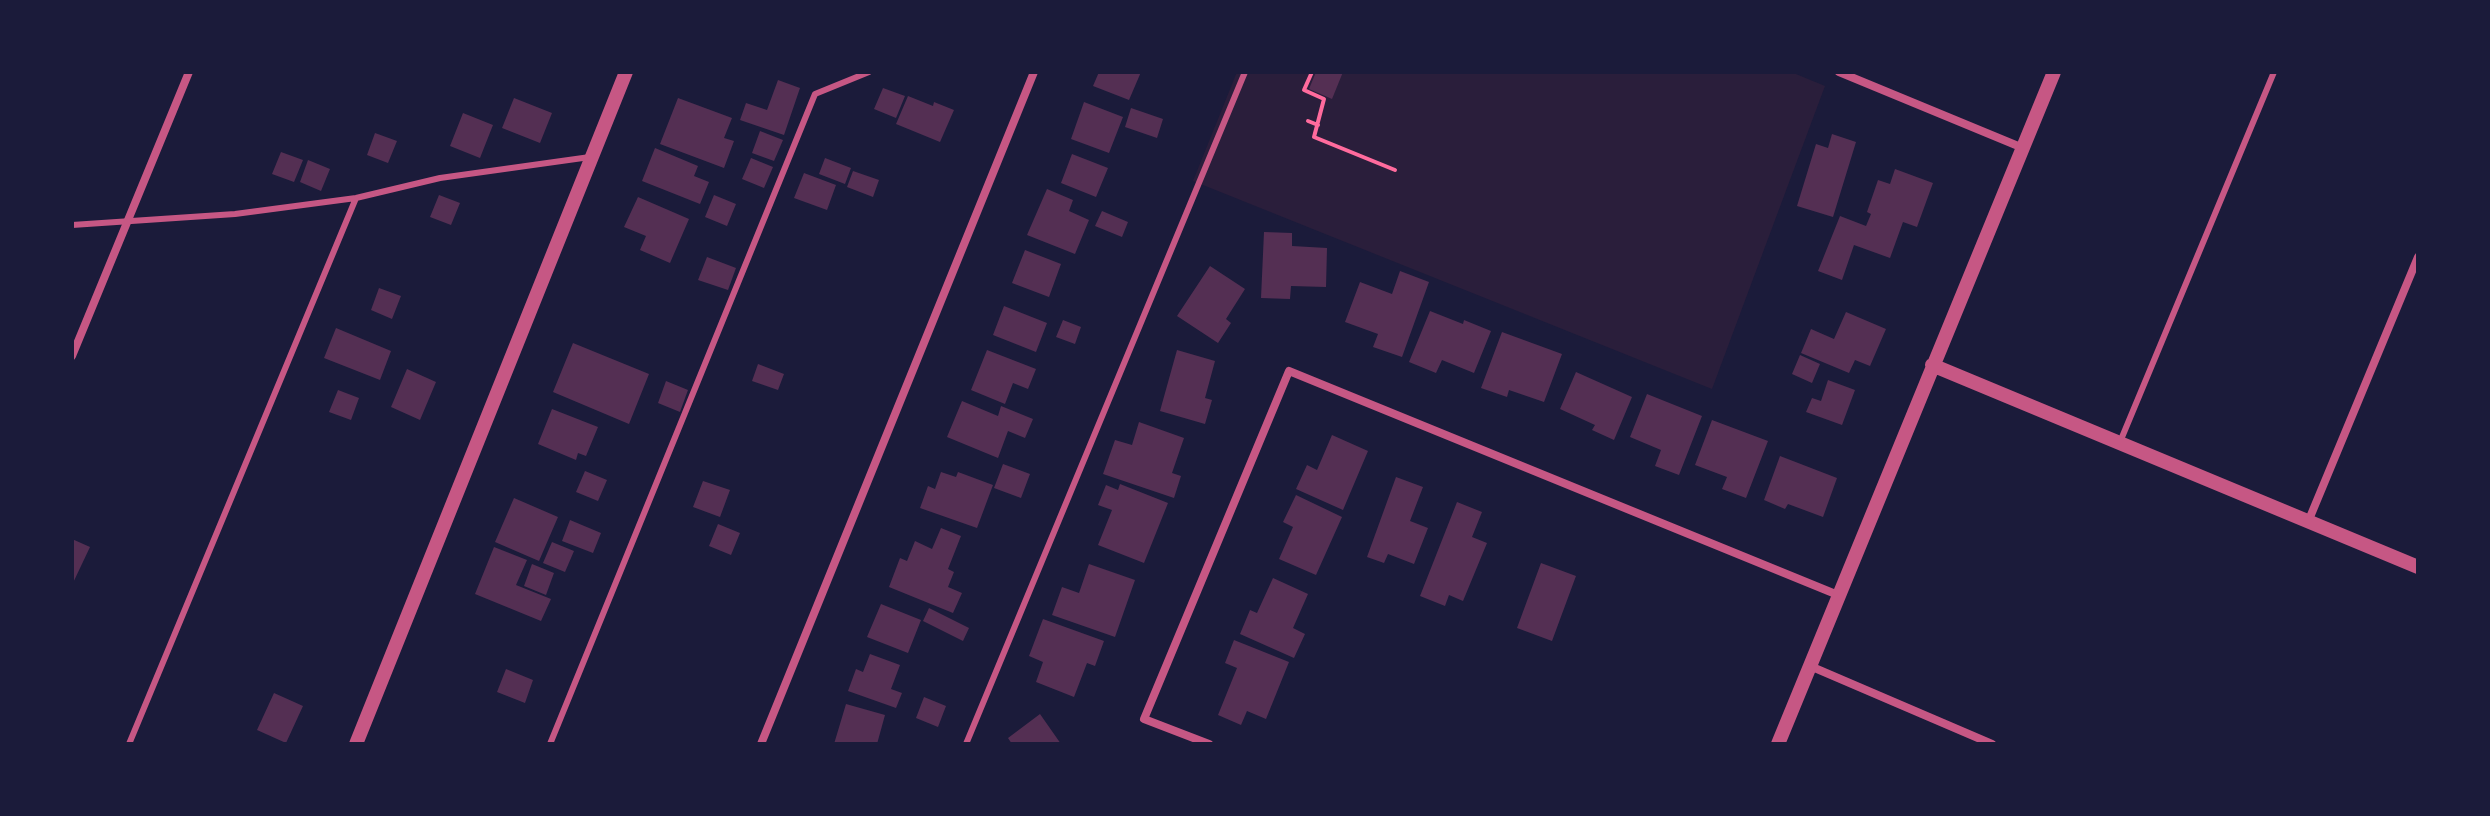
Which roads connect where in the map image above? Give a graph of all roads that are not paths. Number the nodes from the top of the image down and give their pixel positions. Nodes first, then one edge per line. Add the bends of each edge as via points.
1 (189, 72) edge
2 (626, 72) edge
3 (869, 72) edge
4 (1034, 72) edge
5 (1245, 72) edge
6 (1839, 72) edge
7 (2054, 72) edge
8 (2274, 72) edge
9 (2023, 148) junction
10 (594, 156) junction
11 (356, 198) junction
12 (127, 221) junction
13 (72, 225) edge
14 (2418, 257) edge
15 (72, 356) edge
16 (1932, 365) junction
17 (2120, 443) junction
18 (2308, 523) junction
19 (2418, 567) edge
20 (1838, 595) junction
21 (1810, 666) junction
22 (129, 744) edge
23 (356, 744) edge
24 (550, 744) edge
25 (761, 744) edge
26 (966, 744) edge
27 (1209, 744) edge
28 (1778, 744) edge
29 (1992, 744) edge

1 - 12 street
2 - 10 street
3 - 24 lane via 815,94
4 - 25 street
5 - 26 lane
6 - 9 street
7 - 9 street
8 - 17 lane
9 - 16 street
10 - 11 lane via 440,178
10 - 23 street
11 - 12 lane
11 - 22 lane
12 - 13 lane
12 - 15 street
14 - 18 street
16 - 17 street
16 - 20 street
17 - 18 street
18 - 19 street
20 - 21 street
20 - 27 street via 1289,371 1144,719
21 - 28 street
21 - 29 street

